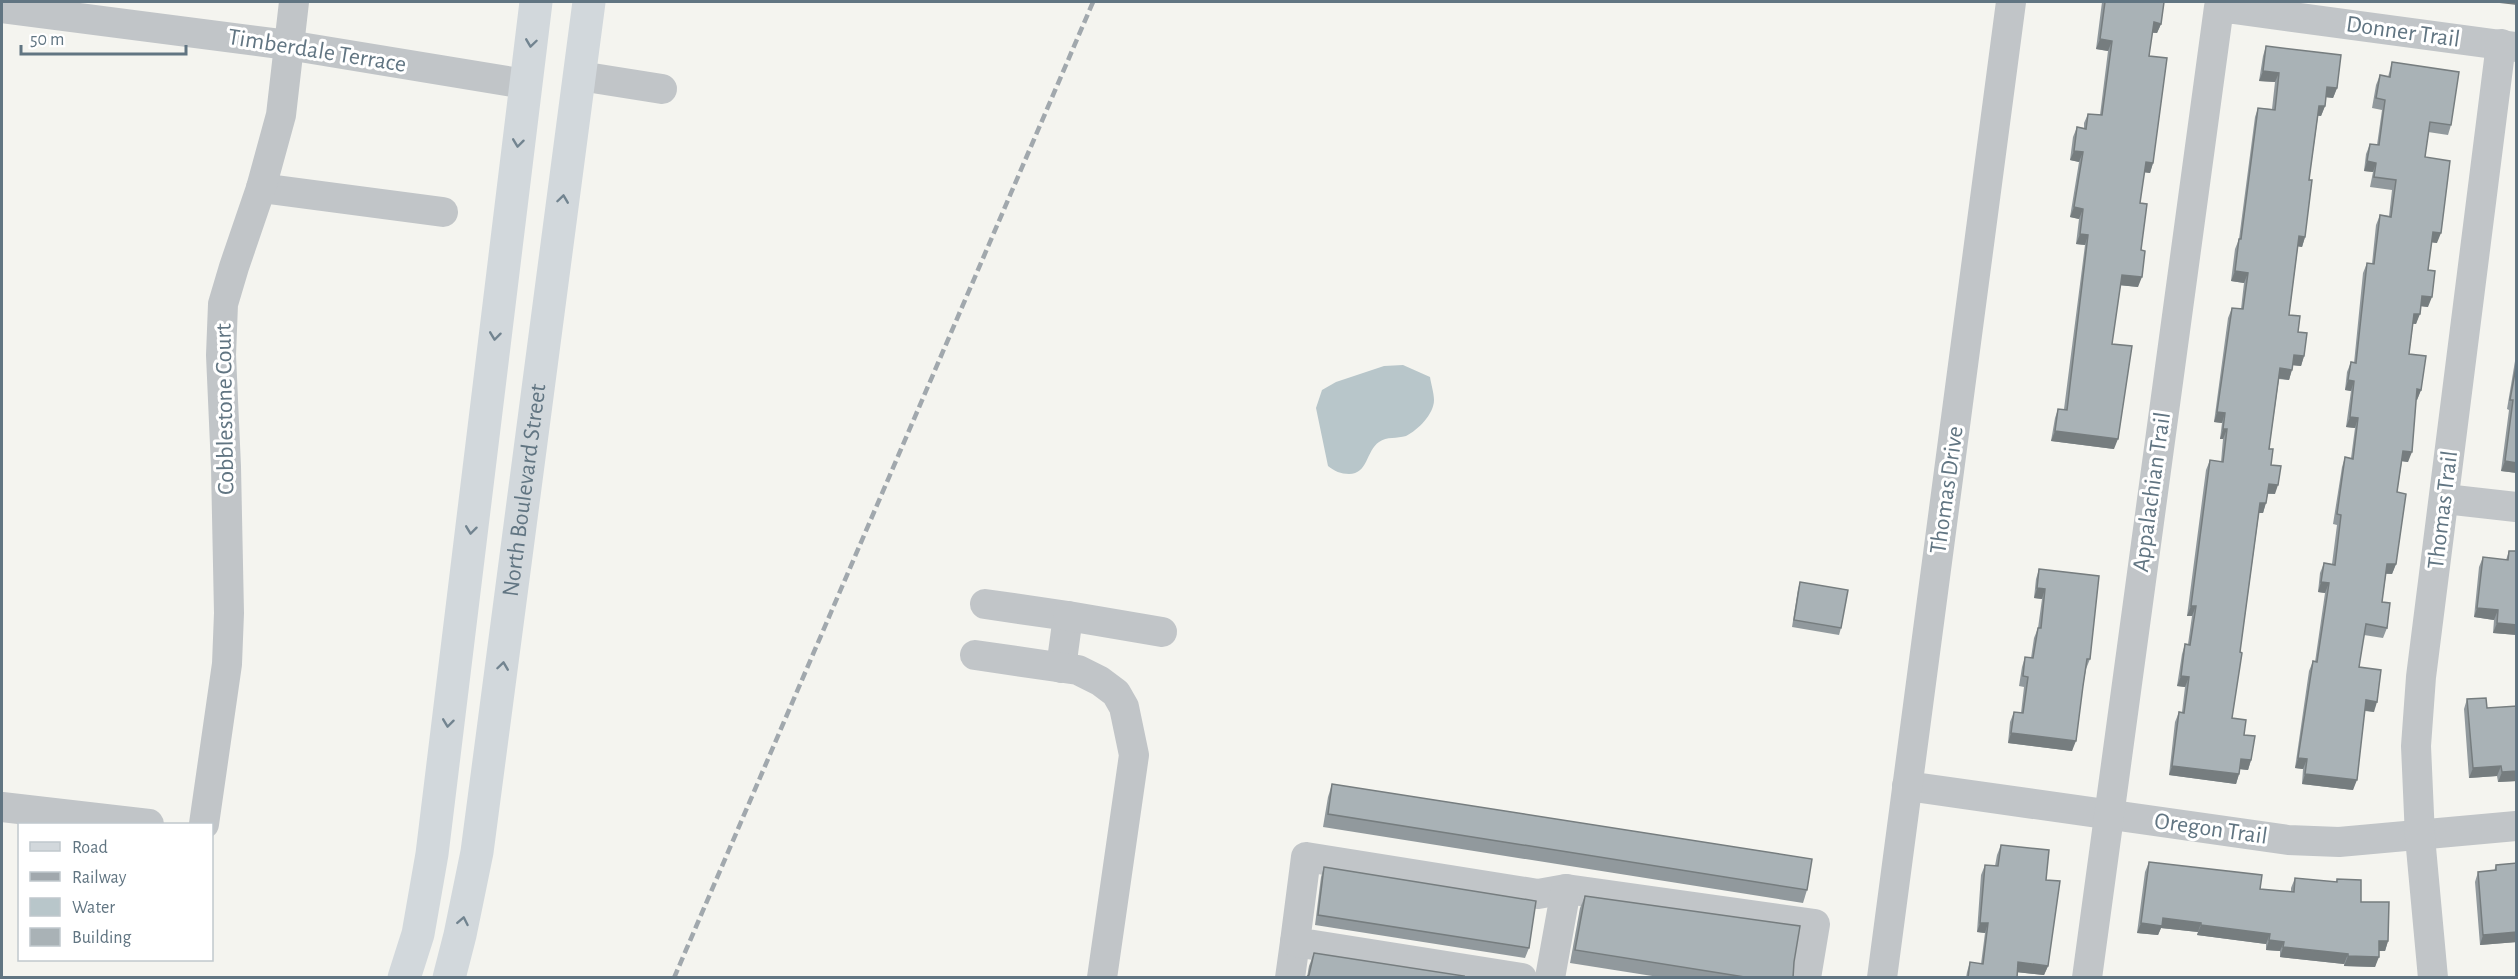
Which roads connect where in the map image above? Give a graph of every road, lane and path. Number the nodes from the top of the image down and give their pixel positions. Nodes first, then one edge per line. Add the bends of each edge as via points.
1 (294, 2) edge
2 (536, 2) edge
3 (589, 2) edge
4 (2011, 2) edge
5 (2219, 7) joint
6 (2, 8) edge
7 (288, 45) junction
8 (2509, 46) edge
9 (580, 76) junction
10 (525, 84) junction
11 (662, 89) dead end
12 (261, 188) junction
13 (443, 212) dead end
14 (2445, 499) junction
15 (2517, 507) edge
16 (985, 604) dead end
17 (1068, 616) junction
18 (1162, 632) dead end
19 (975, 655) dead end
20 (1061, 668) junction
21 (1907, 786) junction
22 (2, 807) edge
23 (2108, 814) junction
24 (133, 823) edge
25 (204, 823) edge
26 (2517, 826) edge
27 (2420, 837) junction
28 (1566, 889) junction
29 (1295, 942) junction
30 (404, 978) edge
31 (448, 978) edge
32 (1102, 978) edge
33 (1290, 978) edge
34 (1522, 978) edge
35 (1550, 978) edge
36 (1806, 978) edge
37 (1882, 978) edge
38 (2086, 978) edge
39 (2433, 978) edge

1 - 7 street, Cobblestone Court
2 -> 10 main road, North Boulevard Street
3 - 9 main road, North Boulevard Street
4 - 21 street, Thomas Drive
5 - 8 street, Donner Trail
5 - 23 street, Appalachian Trail
6 - 7 street, Timberdale Terrace
7 - 10 street, Timberdale Terrace
7 - 12 street, Cobblestone Court via 281,115
8 - 14 street, Thomas Trail
9 - 10 main road
9 - 11 street
31 -> 9 main road, North Boulevard Street via 477,852
10 -> 30 main road, North Boulevard Street via 432,854 418,934
12 - 13 street
12 - 25 street, Cobblestone Court via 223,304 221,356 229,613 227,664
14 - 15 street
14 - 27 street, Thomas Trail via 2421,677 2416,746
16 - 17 street
17 - 18 street
17 - 20 street
19 - 20 street
20 - 32 street via 1078,670 1116,693 1124,707 1134,755
21 - 23 street, Oregon Trail
21 - 37 street, Thomas Drive
22 - 24 street
23 - 27 street, Oregon Trail via 2288,840 2339,842
23 - 38 street, Appalachian Trail
26 - 27 street, Oregon Trail
27 - 39 street, Thomas Trail
28 - 29 street via 1539,894 1306,857
28 - 35 street
28 - 36 street via 1815,924
29 - 33 street
29 - 34 street

